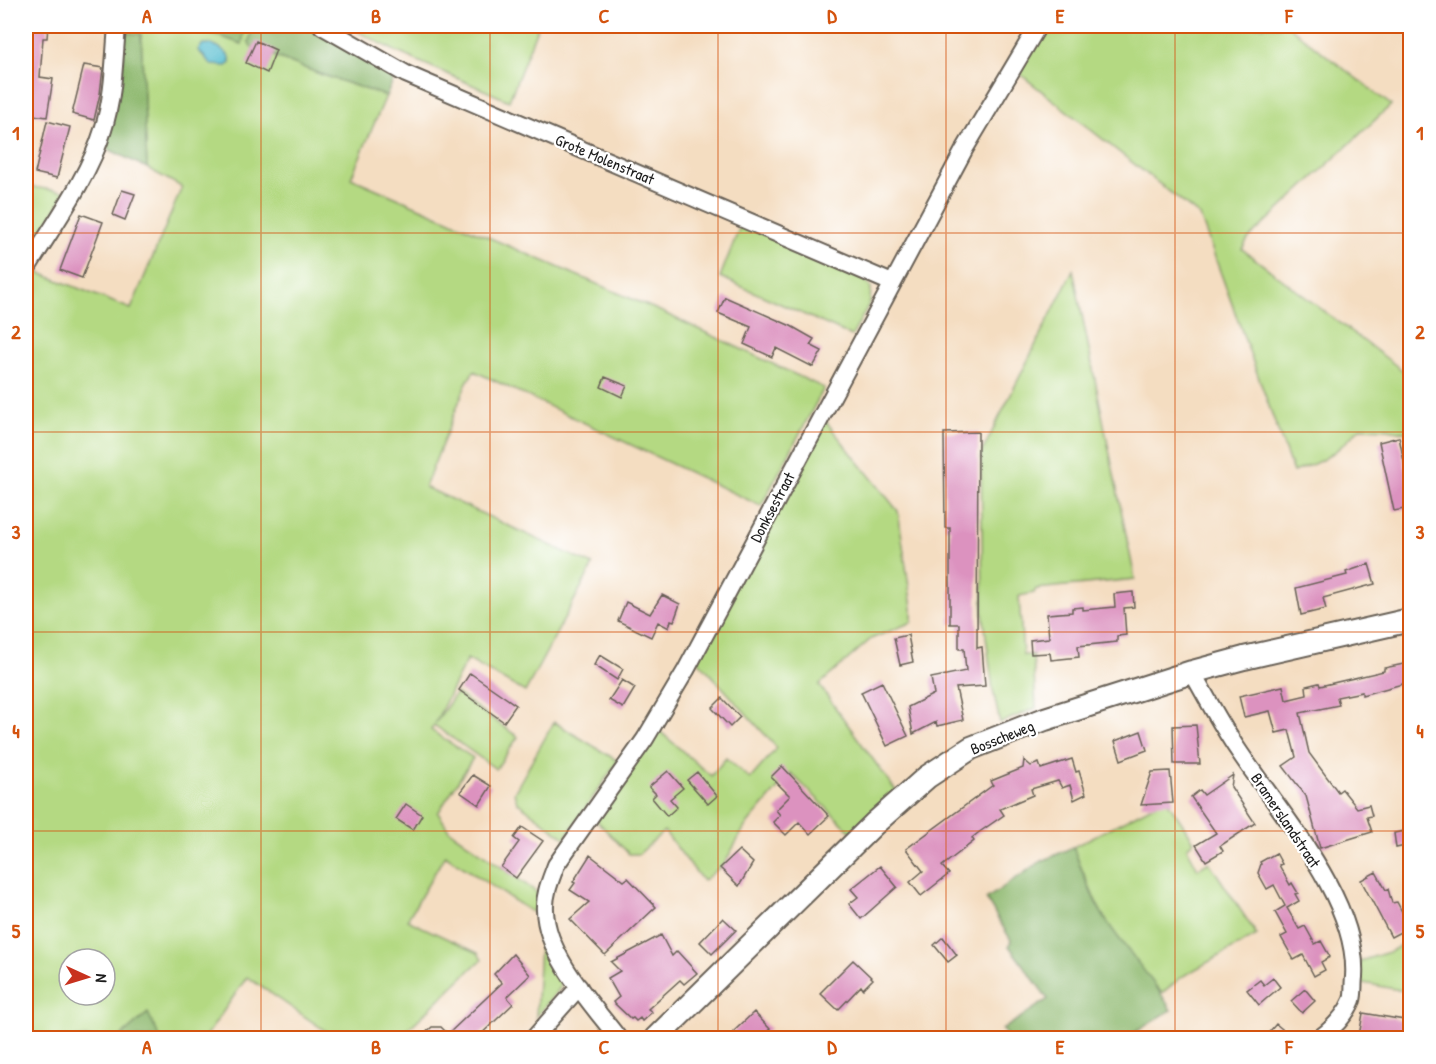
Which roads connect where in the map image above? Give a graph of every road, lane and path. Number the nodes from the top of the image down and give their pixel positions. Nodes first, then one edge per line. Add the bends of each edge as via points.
1 (117, 26) edge
2 (322, 26) edge
3 (1038, 26) edge
4 (26, 270) edge
5 (892, 283) junction
6 (1410, 620) edge
7 (1192, 672) junction
8 (579, 987) junction
9 (534, 1038) edge
10 (618, 1038) edge
11 (656, 1038) edge
12 (1320, 1038) edge

1 - 4 street via 104,130 90,164
2 - 5 street, Grote Molenstraat via 406,74
3 - 5 street, Donksestraat via 964,150
5 - 8 street, Donksestraat via 686,670 645,738 556,865 547,889 548,930
6 - 7 street, Bosscheweg
7 - 11 street, Bosscheweg via 981,744 927,777
7 - 12 street, Bramerslandstraat via 1238,749 1305,843 1350,932 1352,999 1333,1028
8 - 9 street
8 - 10 street, Donksestraat

